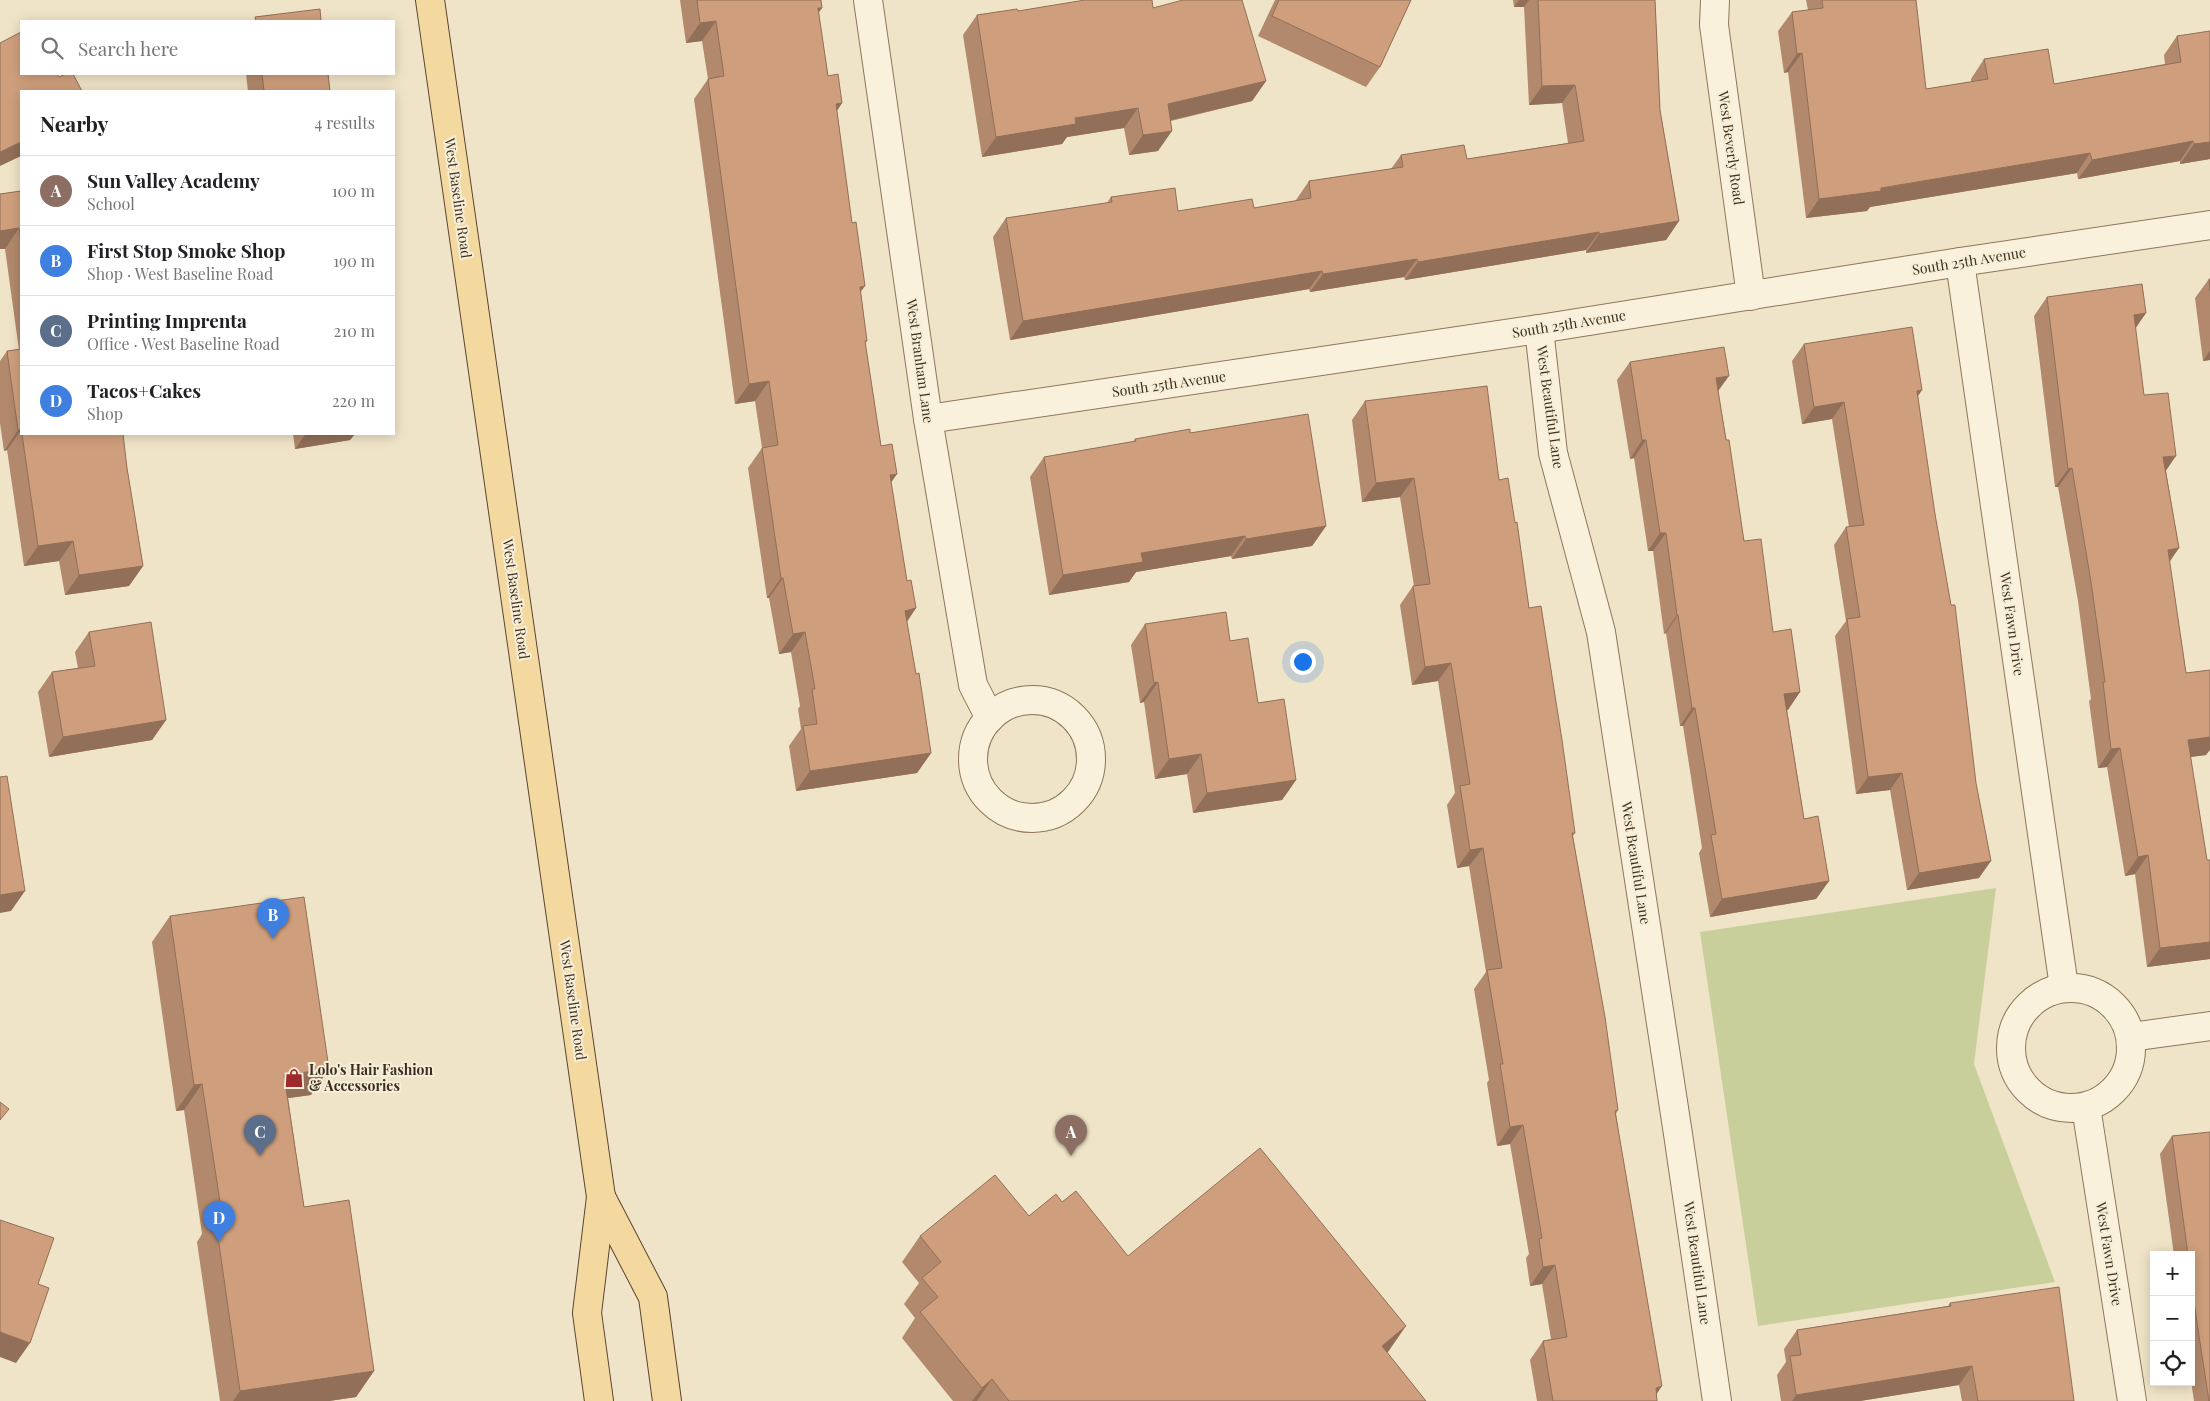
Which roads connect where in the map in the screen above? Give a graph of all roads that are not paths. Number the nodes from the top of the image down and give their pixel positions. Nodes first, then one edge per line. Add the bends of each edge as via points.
1 (430, 0) edge
2 (868, 0) edge
3 (1715, 0) edge
4 (2210, 226) edge
5 (1960, 262) junction
6 (1750, 296) junction
7 (1539, 329) junction
8 (928, 419) junction
9 (990, 718) junction
10 (2064, 987) junction
11 (2210, 1026) edge
12 (2131, 1037) junction
13 (2086, 1107) junction
14 (601, 1197) junction
15 (599, 1401) edge
16 (668, 1401) edge
17 (1717, 1401) edge
18 (2132, 1401) edge

1 - 14 main road, West Baseline Road
2 - 8 street, West Branham Lane
3 - 6 street, West Beverly Road via 1714,26
4 - 5 street, South 25th Avenue
5 - 6 street, South 25th Avenue
5 - 10 street, West Fawn Drive
6 - 7 street, South 25th Avenue
7 - 8 street, South 25th Avenue
7 - 17 street, West Beautiful Lane via 1553,453 1601,632
8 - 9 street, West Branham Lane via 972,685
9 - 9 street via 979,733 974,751 974,770 980,787 992,802 1008,813 1028,818 1049,817 1067,807 1081,793 1090,774 1091,753 1086,733 1074,716 1041,700 1022,700 1004,706
10 - 12 street via 2082,988 2099,994 2114,1005 2125,1020
10 - 13 street via 2046,992 2032,1001 2020,1015 2012,1032 2013,1067 2028,1090 2050,1105 2068,1109
11 - 12 street
12 - 13 street via 2128,1067 2122,1081 2100,1102
13 - 18 street, West Fawn Drive
14 - 15 main road, West Baseline Road via 587,1313
14 - 16 main road, West Baseline Road via 653,1297

